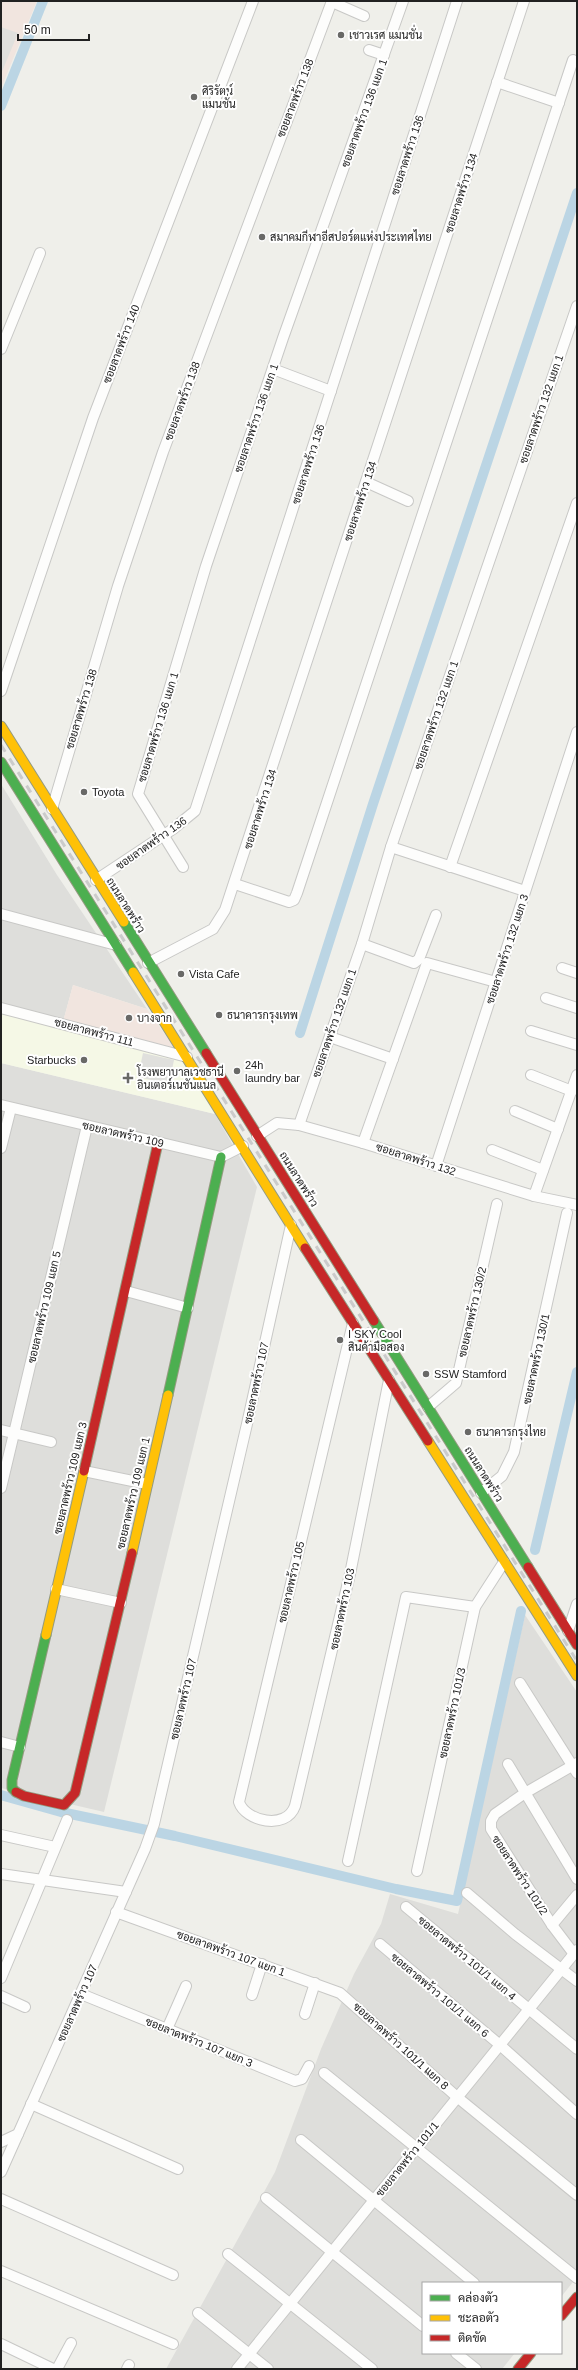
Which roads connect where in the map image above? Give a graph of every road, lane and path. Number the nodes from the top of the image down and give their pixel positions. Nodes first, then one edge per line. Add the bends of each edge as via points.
1 (253, 1) edge
2 (403, 1) edge
3 (457, 1) edge
4 (524, 1) edge
5 (332, 2) edge
6 (364, 16) dead end
7 (369, 50) dead end
8 (384, 55) junction
9 (573, 60) dead end
10 (497, 82) junction
11 (559, 104) junction
12 (40, 253) dead end
13 (577, 306) edge
14 (1, 349) edge
15 (273, 369) junction
16 (331, 391) junction
17 (366, 482) junction
18 (408, 500) dead end
19 (577, 503) edge
20 (1, 691) edge
21 (1, 726) edge
22 (577, 732) edge
23 (1, 762) edge
24 (52, 809) junction
25 (162, 836) junction
26 (391, 847) junction
27 (183, 868) dead end
28 (450, 868) junction
29 (96, 880) junction
30 (235, 884) junction
31 (525, 891) junction
32 (1, 914) edge
33 (436, 915) dead end
34 (362, 944) junction
35 (116, 945) junction
36 (148, 963) junction
37 (562, 968) dead end
38 (577, 973) edge
39 (496, 982) junction
40 (546, 998) dead end
41 (1, 1008) edge
42 (577, 1008) edge
43 (531, 1031) dead end
44 (330, 1037) junction
45 (577, 1045) edge
46 (188, 1058) junction
47 (393, 1059) junction
48 (530, 1075) dead end
49 (577, 1075) edge
50 (572, 1091) junction
51 (6, 1106) edge
52 (515, 1111) dead end
53 (300, 1125) junction
54 (87, 1126) junction
55 (558, 1129) junction
56 (257, 1136) junction
57 (363, 1142) junction
58 (158, 1143) junction
59 (243, 1146) junction
60 (1, 1148) edge
61 (492, 1150) dead end
62 (221, 1157) junction
63 (436, 1166) junction
64 (544, 1170) junction
65 (534, 1196) junction
66 (497, 1204) dead end
67 (577, 1205) edge
68 (567, 1213) dead end
69 (291, 1225) junction
70 (126, 1291) junction
71 (188, 1308) junction
72 (353, 1323) junction
73 (404, 1370) junction
74 (389, 1380) junction
75 (416, 1389) junction
76 (401, 1398) junction
77 (428, 1407) junction
78 (1, 1430) edge
79 (14, 1433) junction
80 (51, 1442) dead end
81 (84, 1471) junction
82 (147, 1484) junction
83 (1, 1488) edge
84 (481, 1492) junction
85 (504, 1562) junction
86 (56, 1589) junction
87 (121, 1603) junction
88 (577, 1604) edge
89 (475, 1606) junction
90 (568, 1631) junction
91 (577, 1645) edge
92 (577, 1676) edge
93 (520, 1683) dead end
94 (1, 1742) edge
95 (20, 1747) junction
96 (508, 1764) dead end
97 (575, 1768) edge
98 (525, 1793) junction
99 (40, 1800) joint
100 (68, 1820) dead end
101 (270, 1821) joint
102 (1, 1835) edge
103 (55, 1847) junction
104 (348, 1861) dead end
105 (417, 1871) dead end
106 (1, 1874) edge
107 (577, 1879) edge
108 (41, 1880) junction
109 (126, 1892) junction
110 (467, 1893) dead end
111 (577, 1895) edge
112 (406, 1906) dead end
113 (116, 1912) junction
114 (552, 1925) junction
115 (380, 1944) dead end
116 (575, 1952) edge
117 (262, 1964) junction
118 (562, 1969) junction
119 (1, 1978) edge
120 (577, 1982) edge
121 (315, 1984) junction
122 (186, 1986) dead end
123 (81, 1994) junction
124 (252, 1995) dead end
125 (1, 1996) edge
126 (344, 1996) joint
127 (26, 2007) dead end
128 (529, 2009) junction
129 (305, 2014) dead end
130 (167, 2029) junction
131 (500, 2045) junction
132 (577, 2049) edge
133 (309, 2066) dead end
134 (324, 2073) dead end
135 (458, 2097) junction
136 (31, 2104) junction
137 (577, 2114) edge
138 (18, 2134) junction
139 (301, 2140) dead end
140 (1, 2142) edge
141 (416, 2148) junction
142 (178, 2169) dead end
143 (1, 2172) edge
144 (577, 2195) edge
145 (266, 2198) dead end
146 (1, 2199) edge
147 (374, 2200) junction
148 (332, 2252) junction
149 (228, 2254) dead end
150 (1, 2271) edge
151 (173, 2275) dead end
152 (577, 2278) edge
153 (473, 2282) edge
154 (577, 2296) edge
155 (290, 2303) junction
156 (198, 2313) dead end
157 (562, 2315) edge
158 (422, 2325) edge
159 (71, 2343) dead end
160 (1, 2344) edge
161 (173, 2344) dead end
162 (249, 2354) junction
163 (457, 2354) edge
164 (530, 2354) edge
165 (371, 2368) edge
166 (53, 2369) edge
167 (57, 2369) edge
168 (237, 2369) edge
169 (268, 2369) edge
170 (476, 2369) edge
171 (518, 2369) edge

1 - 20 street, ซอยลาดพร้าว 140 via 93,418
2 - 8 street, ซอยลาดพร้าว 136 แยก 1
3 - 16 street, ซอยลาดพร้าว 136
4 - 10 street, ซอยลาดพร้าว 134
5 - 6 street
5 - 24 street, ซอยลาดพร้าว 138 via 160,459 118,586
7 - 8 street
8 - 15 street, ซอยลาดพร้าว 136 แยก 1
9 - 11 street
10 - 11 street
10 - 17 street, ซอยลาดพร้าว 134
11 - 30 street via 297,893 294,900 289,902
12 - 14 street
13 - 26 street, ซอยลาดพร้าว 132 แยก 1
15 - 16 street
15 - 25 street, ซอยลาดพร้าว 136 แยก 1 via 206,566 138,794
16 - 25 street, ซอยลาดพร้าว 136 via 195,811
17 - 18 street
17 - 30 street, ซอยลาดพร้าว 134
19 - 28 street
21 - 24 main road, ถนนลาดพร้าว
22 - 31 street, ซอยลาดพร้าว 132 แยก 3
23 - 35 main road
24 - 29 main road, ถนนลาดพร้าว
25 - 27 street, ซอยลาดพร้าว 136 แยก 1
25 - 29 street, ซอยลาดพร้าว 136
26 - 28 street
26 - 34 street, ซอยลาดพร้าว 132 แยก 1
28 - 31 street
29 - 36 main road, ถนนลาดพร้าว
30 - 36 street, ซอยลาดพร้าว 134 via 220,921 213,929
31 - 39 street, ซอยลาดพร้าว 132 แยก 3
32 - 35 street
33 - 34 street via 419,959 414,962
34 - 44 street, ซอยลาดพร้าว 132 แยก 1
35 - 46 main road
36 - 56 main road, ถนนลาดพร้าว
37 - 38 street
39 - 47 street via 426,963
39 - 63 street, ซอยลาดพร้าว 132 แยก 3
40 - 42 street
41 - 46 street, ซอยลาดพร้าว 111
43 - 45 street
44 - 47 street
44 - 53 street, ซอยลาดพร้าว 132 แยก 1
46 - 59 main road
47 - 57 street
48 - 50 street
49 - 50 street
50 - 55 street
51 - 54 street, ซอยลาดพร้าว 109
51 - 60 street
52 - 55 street
53 - 56 street, ซอยลาดพร้าว 132 via 277,1123
53 - 57 street, ซอยลาดพร้าว 132
54 - 58 street, ซอยลาดพร้าว 109
54 - 79 street, ซอยลาดพร้าว 109 แยก 5
55 - 64 street
56 - 73 main road, ถนนลาดพร้าว
57 - 63 street, ซอยลาดพร้าว 132
58 - 62 street, ซอยลาดพร้าว 109
58 - 70 main road, ซอยลาดพร้าว 109 แยก 3
59 - 62 street
59 - 69 main road
61 - 64 street
62 - 71 main road, ซอยลาดพร้าว 109 แยก 1
63 - 65 street, ซอยลาดพร้าว 132
64 - 65 street
65 - 67 street, ซอยลาดพร้าว 132
66 - 77 street, ซอยลาดพร้าว 130/2 via 456,1383
68 - 84 street, ซอยลาดพร้าว 130/1 via 514,1452 502,1476
69 - 72 main road
69 - 109 street, ซอยลาดพร้าว 107 via 154,1824
70 - 71 street
70 - 81 main road, ซอยลาดพร้าว 109 แยก 3
71 - 82 main road, ซอยลาดพร้าว 109 แยก 1
72 - 74 main road
72 - 101 street, ซอยลาดพร้าว 105 via 239,1802 246,1812
73 - 74 main road
73 - 75 main road, ถนนลาดพร้าว
74 - 76 main road
74 - 101 street, ซอยลาดพร้าว 103 via 350,1574 295,1806 292,1814 285,1820
75 - 76 main road
75 - 77 main road, ถนนลาดพร้าว
76 - 85 main road
77 - 84 main road, ถนนลาดพร้าว
78 - 79 street
79 - 80 street
79 - 83 street, ซอยลาดพร้าว 109 แยก 5
81 - 82 street
81 - 86 main road, ซอยลาดพร้าว 109 แยก 3
82 - 87 main road, ซอยลาดพร้าว 109 แยก 1
84 - 90 main road, ถนนลาดพร้าว
85 - 89 street, ซอยลาดพร้าว 101/3
85 - 92 main road
86 - 87 street
86 - 95 main road, ซอยลาดพร้าว 109 แยก 3
87 - 99 main road, ซอยลาดพร้าว 109 แยก 1 via 75,1793 64,1805
88 - 90 street
89 - 104 street via 406,1597
89 - 105 street, ซอยลาดพร้าว 101/3
90 - 91 main road, ถนนลาดพร้าว
93 - 97 street
94 - 95 street
95 - 99 main road, ซอยลาดพร้าว 109 แยก 3 via 12,1788 24,1796
96 - 98 street
97 - 98 street, ซอยลาดพร้าว 101/2
98 - 107 street
98 - 114 street, ซอยลาดพร้าว 101/2 via 495,1814 491,1821 491,1829
100 - 103 street
102 - 103 street
103 - 108 street
106 - 108 street
108 - 109 street
108 - 119 street
109 - 113 street, ซอยลาดพร้าว 107
110 - 118 street via 515,1934
111 - 114 street
112 - 128 street, ซอยลาดพร้าว 101/1 แยก 4
113 - 117 street, ซอยลาดพร้าว 107 แยก 1
113 - 123 street, ซอยลาดพร้าว 107
114 - 116 street, ซอยลาดพร้าว 101/2
115 - 131 street, ซอยลาดพร้าว 101/1 แยก 6
116 - 118 street, ซอยลาดพร้าว 101/1
117 - 121 street, ซอยลาดพร้าว 107 แยก 1
117 - 124 street
118 - 120 street
118 - 128 street, ซอยลาดพร้าว 101/1
121 - 126 street, ซอยลาดพร้าว 107 แยก 1
121 - 129 street
122 - 130 street
123 - 130 street, ซอยลาดพร้าว 107 แยก 3
123 - 136 street, ซอยลาดพร้าว 107
125 - 127 street
126 - 135 street, ซอยลาดพร้าว 101/1 แยก 8
128 - 131 street, ซอยลาดพร้าว 101/1
128 - 132 street, ซอยลาดพร้าว 101/1 แยก 4
130 - 133 street, ซอยลาดพร้าว 107 แยก 3 via 295,2081 302,2079
131 - 135 street, ซอยลาดพร้าว 101/1
131 - 137 street, ซอยลาดพร้าว 101/1 แยก 6
134 - 141 street
135 - 141 street, ซอยลาดพร้าว 101/1
135 - 144 street, ซอยลาดพร้าว 101/1 แยก 8
136 - 138 street, ซอยลาดพร้าว 107
136 - 142 street
138 - 140 street
138 - 143 street, ซอยลาดพร้าว 107
139 - 147 street
141 - 147 street, ซอยลาดพร้าว 101/1
141 - 152 street
145 - 148 street
146 - 151 street
147 - 148 street, ซอยลาดพร้าว 101/1
147 - 153 street
148 - 155 street, ซอยลาดพร้าว 101/1
148 - 158 street
149 - 155 street
150 - 161 street
154 - 157 main road
155 - 162 street, ซอยลาดพร้าว 101/1
155 - 165 street
156 - 162 street
159 - 167 street
160 - 166 street
162 - 168 street, ซอยลาดพร้าว 101/1
162 - 169 street
163 - 170 street
164 - 171 main road

